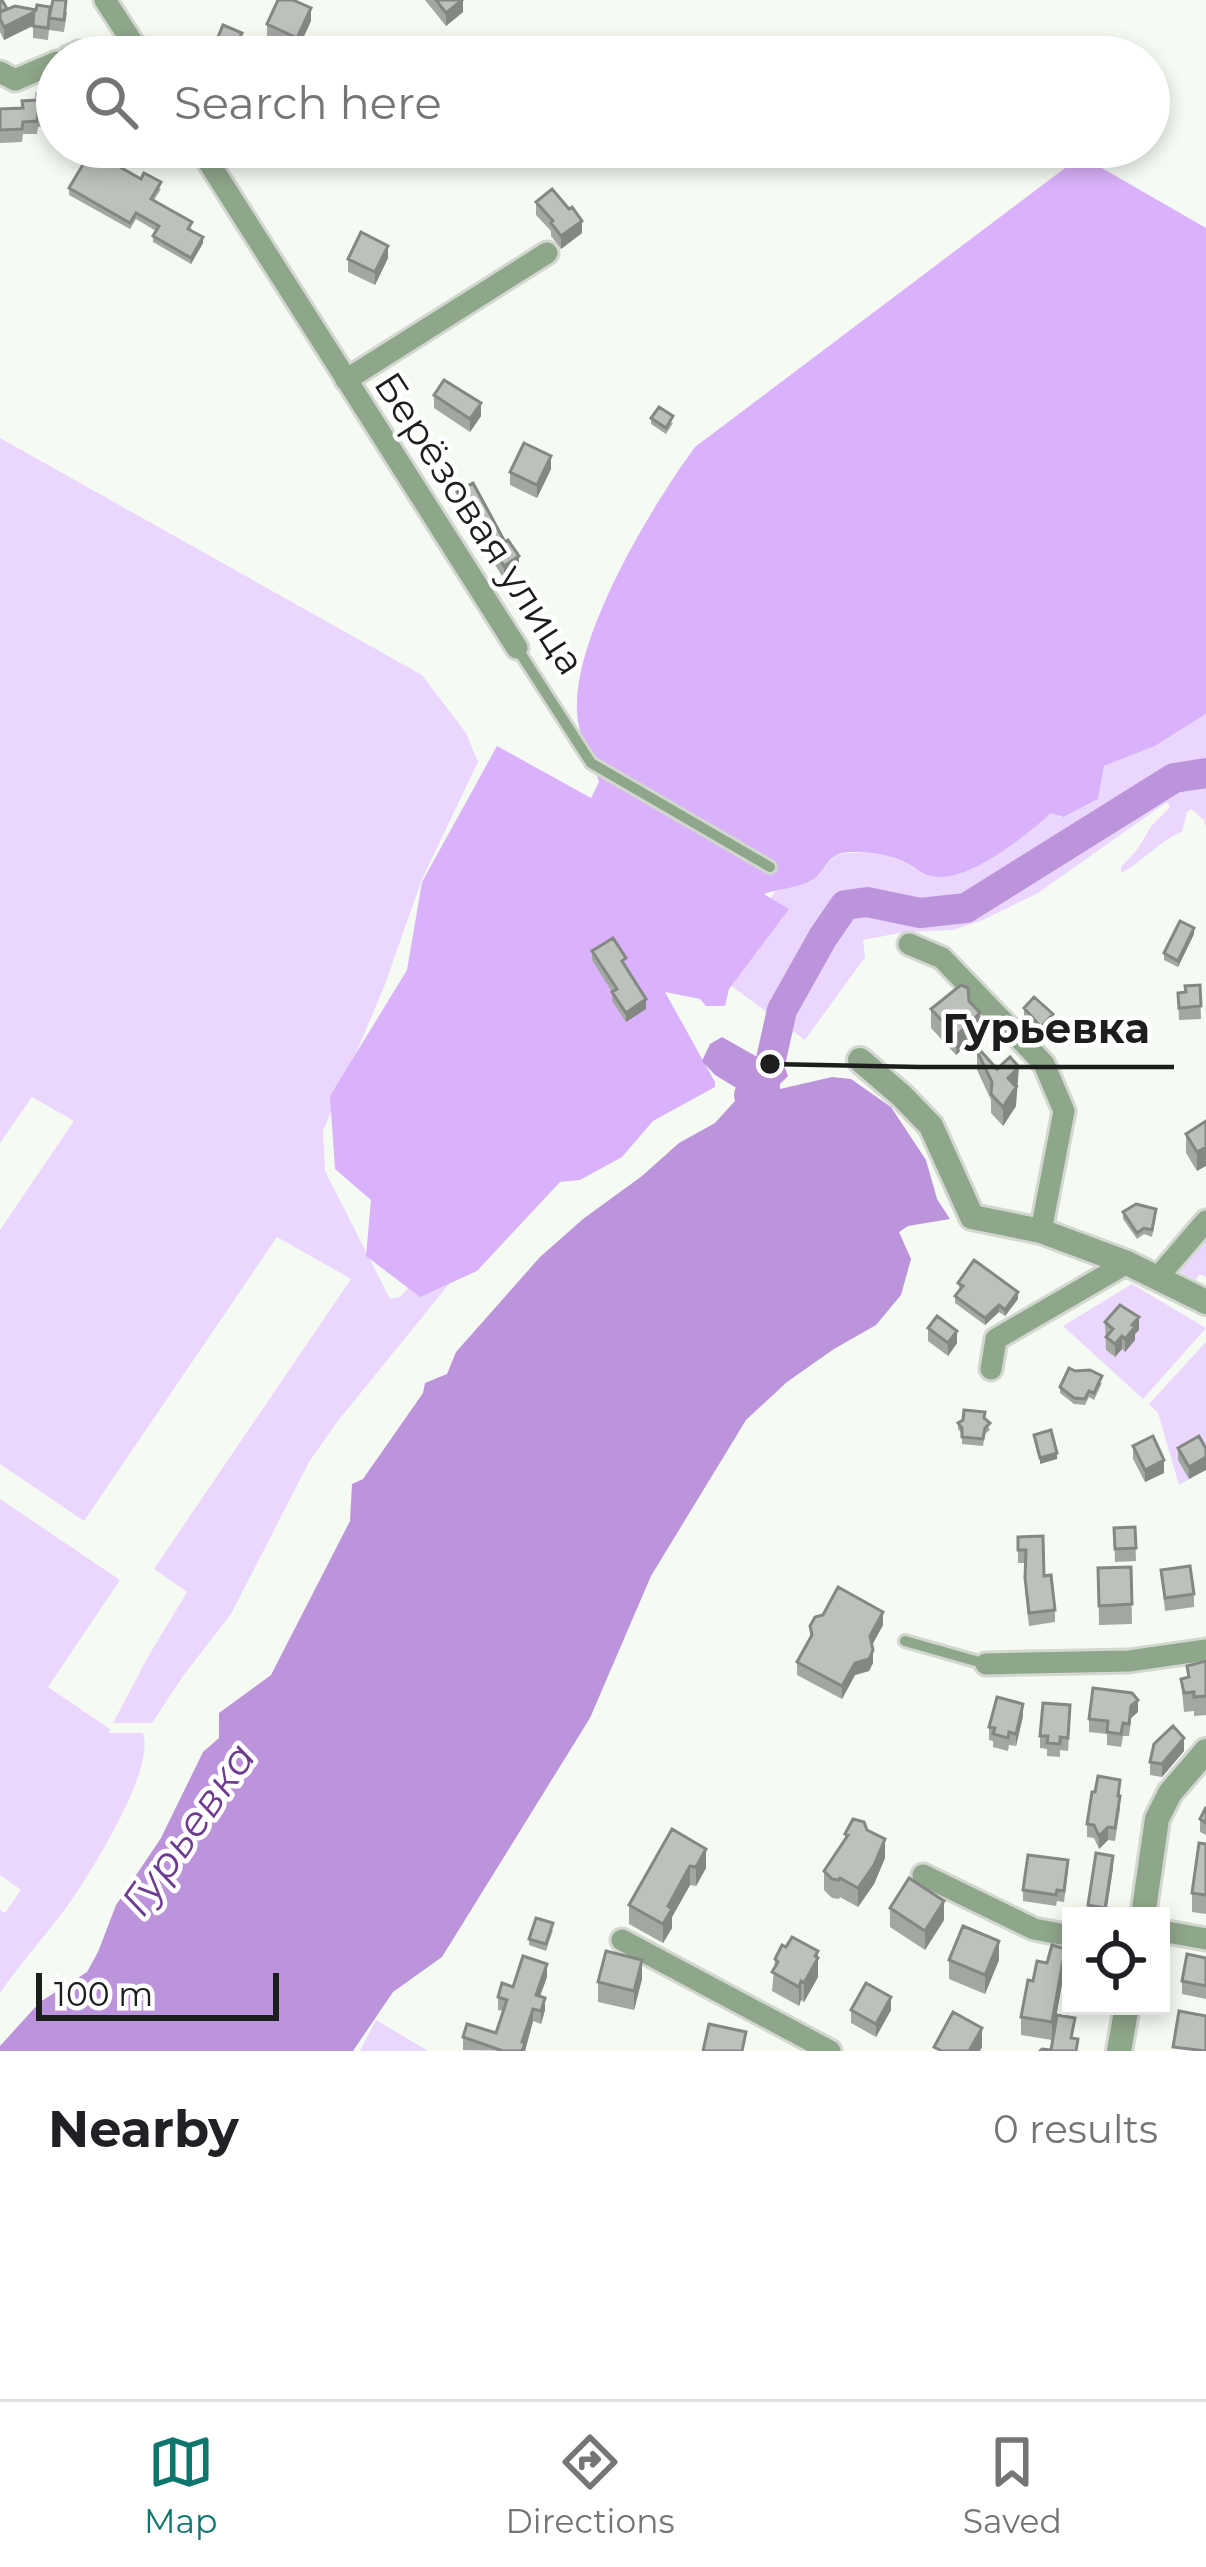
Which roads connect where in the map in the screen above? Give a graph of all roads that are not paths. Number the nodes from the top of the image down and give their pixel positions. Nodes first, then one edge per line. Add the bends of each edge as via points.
1 (105, 0) edge
2 (128, 36) edge
3 (36, 71) edge
4 (0, 72) edge
5 (212, 168) edge
6 (547, 253) dead end
7 (346, 380) junction
8 (517, 648) joint
9 (770, 867) dead end
10 (909, 944) dead end
11 (860, 1060) dead end
12 (1206, 1221) edge
13 (1041, 1231) junction
14 (1127, 1263) junction
15 (1158, 1277) junction
16 (1206, 1302) edge
17 (991, 1369) dead end
18 (905, 1641) dead end
19 (1206, 1650) edge
20 (986, 1664) joint
21 (1206, 1751) edge
22 (923, 1875) dead end
23 (1144, 1907) edge
24 (1170, 1933) edge
25 (1062, 1934) edge
26 (1206, 1939) edge
27 (622, 1940) dead end
28 (1125, 2015) edge
29 (830, 2051) edge
30 (1119, 2051) edge

1 - 2 street
3 - 4 street via 15,80
5 - 7 street, Берёзовая улица
6 - 7 street
7 - 8 street, Берёзовая улица
8 - 9 lane, Берёзовая улица via 591,763
10 - 13 street via 942,958 1044,1064 1064,1111
11 - 13 street via 931,1126 972,1217
12 - 15 street
13 - 14 street
14 - 15 street
14 - 17 street via 996,1339
15 - 16 street
18 - 20 lane
19 - 20 street via 1129,1661
21 - 23 street via 1157,1819
22 - 25 street via 1034,1929
24 - 26 street
27 - 29 street
28 - 30 street

